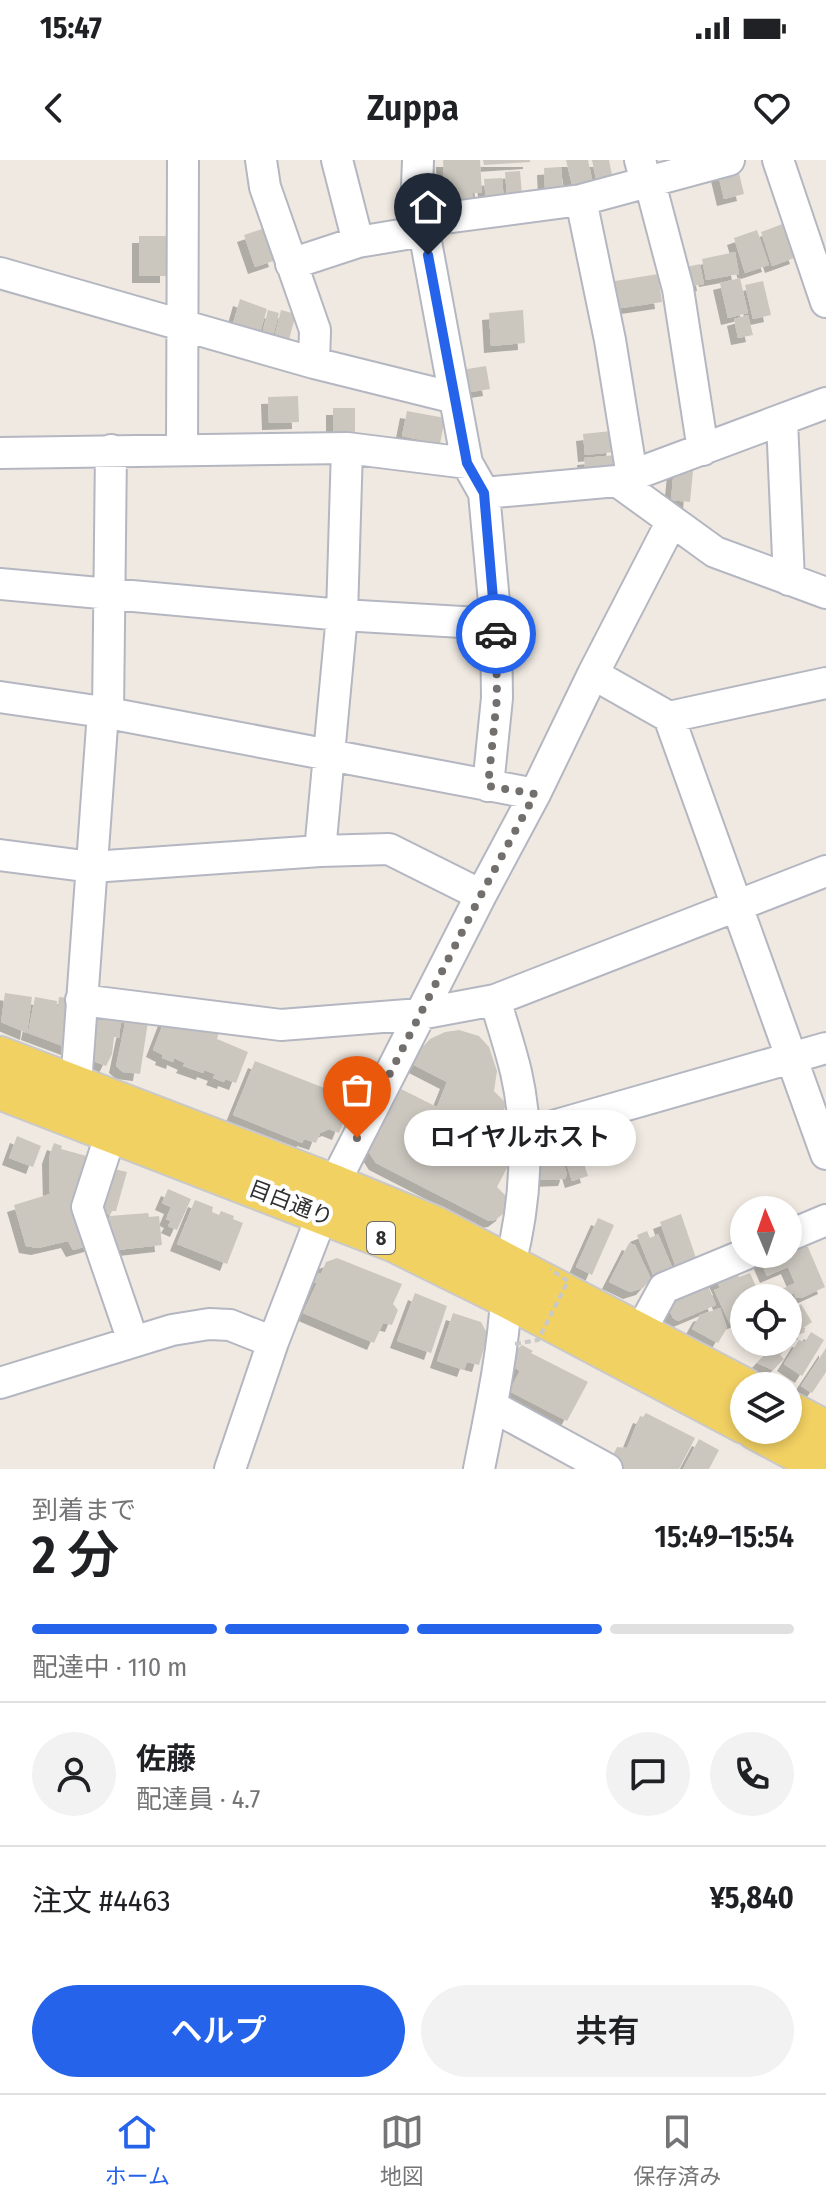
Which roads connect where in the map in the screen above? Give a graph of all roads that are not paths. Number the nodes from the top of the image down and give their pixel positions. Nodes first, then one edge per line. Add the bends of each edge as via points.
1 (183, 160) edge
2 (261, 160) edge
3 (337, 160) edge
4 (418, 160) edge
5 (729, 160) edge
6 (778, 160) edge
7 (645, 172) edge
8 (581, 200) junction
9 (423, 226) junction
10 (358, 242) junction
11 (291, 264) junction
12 (0, 273) edge
13 (826, 302) edge
14 (184, 326) junction
15 (314, 363) junction
16 (455, 398) junction
17 (826, 403) edge
18 (782, 421) junction
19 (347, 448) junction
20 (111, 450) junction
21 (182, 450) junction
22 (703, 450) junction
23 (0, 453) edge
24 (467, 463) junction
25 (624, 479) junction
26 (484, 493) junction
27 (672, 521) junction
28 (789, 580) junction
29 (0, 584) edge
30 (109, 593) junction
31 (826, 593) edge
32 (342, 615) junction
33 (496, 624) junction
34 (593, 674) junction
35 (826, 683) edge
36 (0, 697) edge
37 (106, 713) junction
38 (669, 717) junction
39 (329, 756) junction
40 (488, 786) junction
41 (535, 794) junction
42 (320, 851) junction
43 (0, 855) edge
44 (92, 867) junction
45 (826, 871) edge
46 (481, 895) junction
47 (739, 907) junction
48 (81, 1000) junction
49 (495, 1000) junction
50 (420, 1014) junction
51 (826, 1048) edge
52 (0, 1056) edge
53 (790, 1060) junction
54 (76, 1085) junction
55 (0, 1090) edge
56 (111, 1133) junction
57 (525, 1134) junction
58 (826, 1154) edge
59 (327, 1199) junction
60 (826, 1220) edge
61 (802, 1230) edge
62 (730, 1261) edge
63 (508, 1281) junction
64 (640, 1332) junction
65 (133, 1341) junction
66 (273, 1342) junction
67 (730, 1380) edge
68 (0, 1383) edge
69 (492, 1406) junction
70 (730, 1416) edge
71 (802, 1417) edge
72 (826, 1430) edge
73 (781, 1444) edge
74 (826, 1468) edge
75 (230, 1469) edge
76 (479, 1469) edge
77 (607, 1469) edge

1 - 14 street
2 - 11 street
3 - 10 street
4 - 9 street
5 - 7 street
6 - 13 street
7 - 8 street
7 - 22 street via 678,289
8 - 9 street
8 - 25 street via 610,340
9 - 10 street
9 - 16 street
10 - 11 street
11 - 15 street via 315,330
12 - 14 street
14 - 15 street
14 - 21 street
15 - 16 street
16 - 24 street
17 - 18 street
18 - 22 street
18 - 28 street
19 - 21 street
19 - 24 street
19 - 32 street
20 - 21 street
20 - 23 street
20 - 30 street
22 - 25 street
24 - 26 street
25 - 26 street
25 - 27 street
26 - 33 street
27 - 28 street via 715,552
27 - 34 street
28 - 31 street
29 - 30 street
30 - 32 street
30 - 37 street
32 - 33 street
32 - 39 street
33 - 40 street via 497,698
34 - 38 street
34 - 41 street
35 - 38 street
36 - 37 street
37 - 39 street
37 - 44 street
38 - 47 street
39 - 40 street
39 - 42 street
40 - 41 street
41 - 46 street
42 - 44 street
42 - 46 street via 389,849
43 - 44 street
44 - 48 street
45 - 47 street
46 - 50 street
47 - 49 street
47 - 53 street
48 - 50 street via 281,1025
48 - 54 street
49 - 50 street
49 - 57 street via 516,1073
50 - 59 street
51 - 53 street
52 - 54 main road, 目白通り / 8
53 - 57 street
53 - 58 street
54 - 59 main road, 目白通り / 8
55 - 56 main road, 目白通り / 8
56 - 59 main road, 目白通り / 8
56 - 65 street via 87,1207
57 - 63 street via 519,1230
59 - 63 main road, 目白通り / 8 via 436,1226
59 - 66 street
60 - 61 street
62 - 64 street via 664,1288
63 - 64 main road, 目白通り / 8
63 - 69 street
63 - 70 main road, 目白通り / 8
64 - 67 main road, 目白通り / 8
65 - 66 street via 209,1324 230,1325
65 - 68 street
66 - 75 street
69 - 76 street
69 - 77 street
71 - 72 main road
73 - 74 main road

